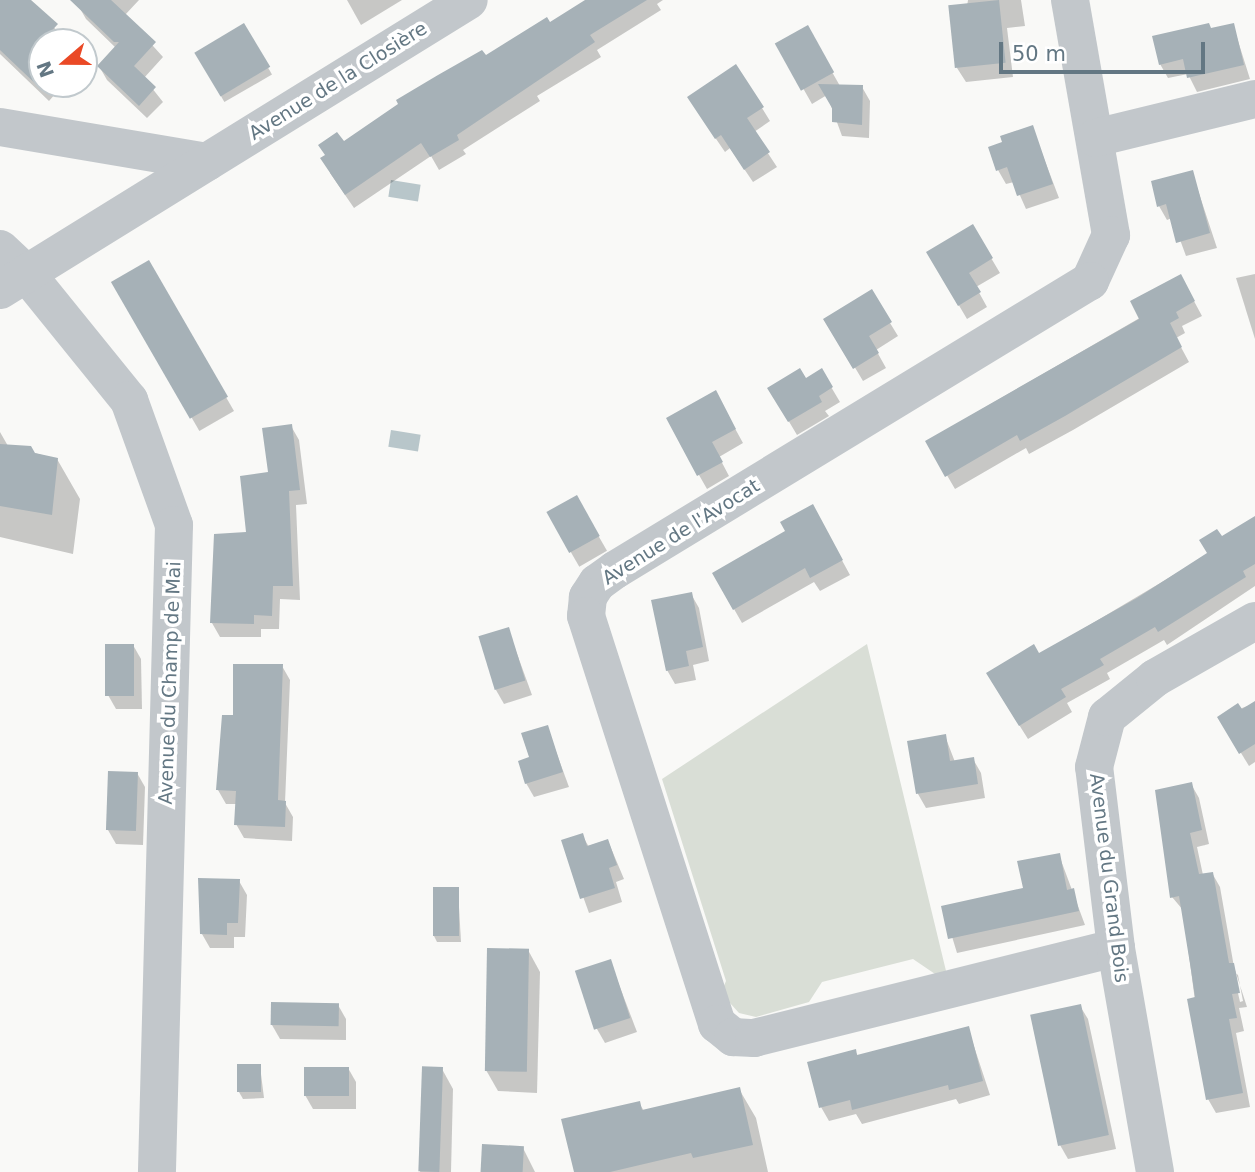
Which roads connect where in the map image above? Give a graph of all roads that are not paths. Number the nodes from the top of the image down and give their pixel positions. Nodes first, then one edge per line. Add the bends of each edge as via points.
1 (469, 0) edge
2 (1070, 0) edge
3 (1255, 99) edge
4 (0, 127) edge
5 (1095, 138) junction
6 (207, 162) junction
7 (9, 270) edge
8 (1255, 621) edge
9 (1116, 948) junction
10 (158, 1172) edge
11 (1156, 1172) edge

1 - 6 street, Avenue de la Closière
2 - 5 street, Avenue de l'Avocat
3 - 5 street
4 - 6 street
5 - 9 street, Avenue de l'Avocat via 1111,235 1090,281 615,570 587,597 586,615 717,1024 733,1037 754,1038
6 - 7 street, Avenue de la Closière
7 - 10 street, Avenue du Champ de Mai via 129,400 174,525
8 - 9 street, Avenue du Grand Bois via 1154,678 1107,717 1094,767
9 - 11 street, Avenue du Grand Bois

